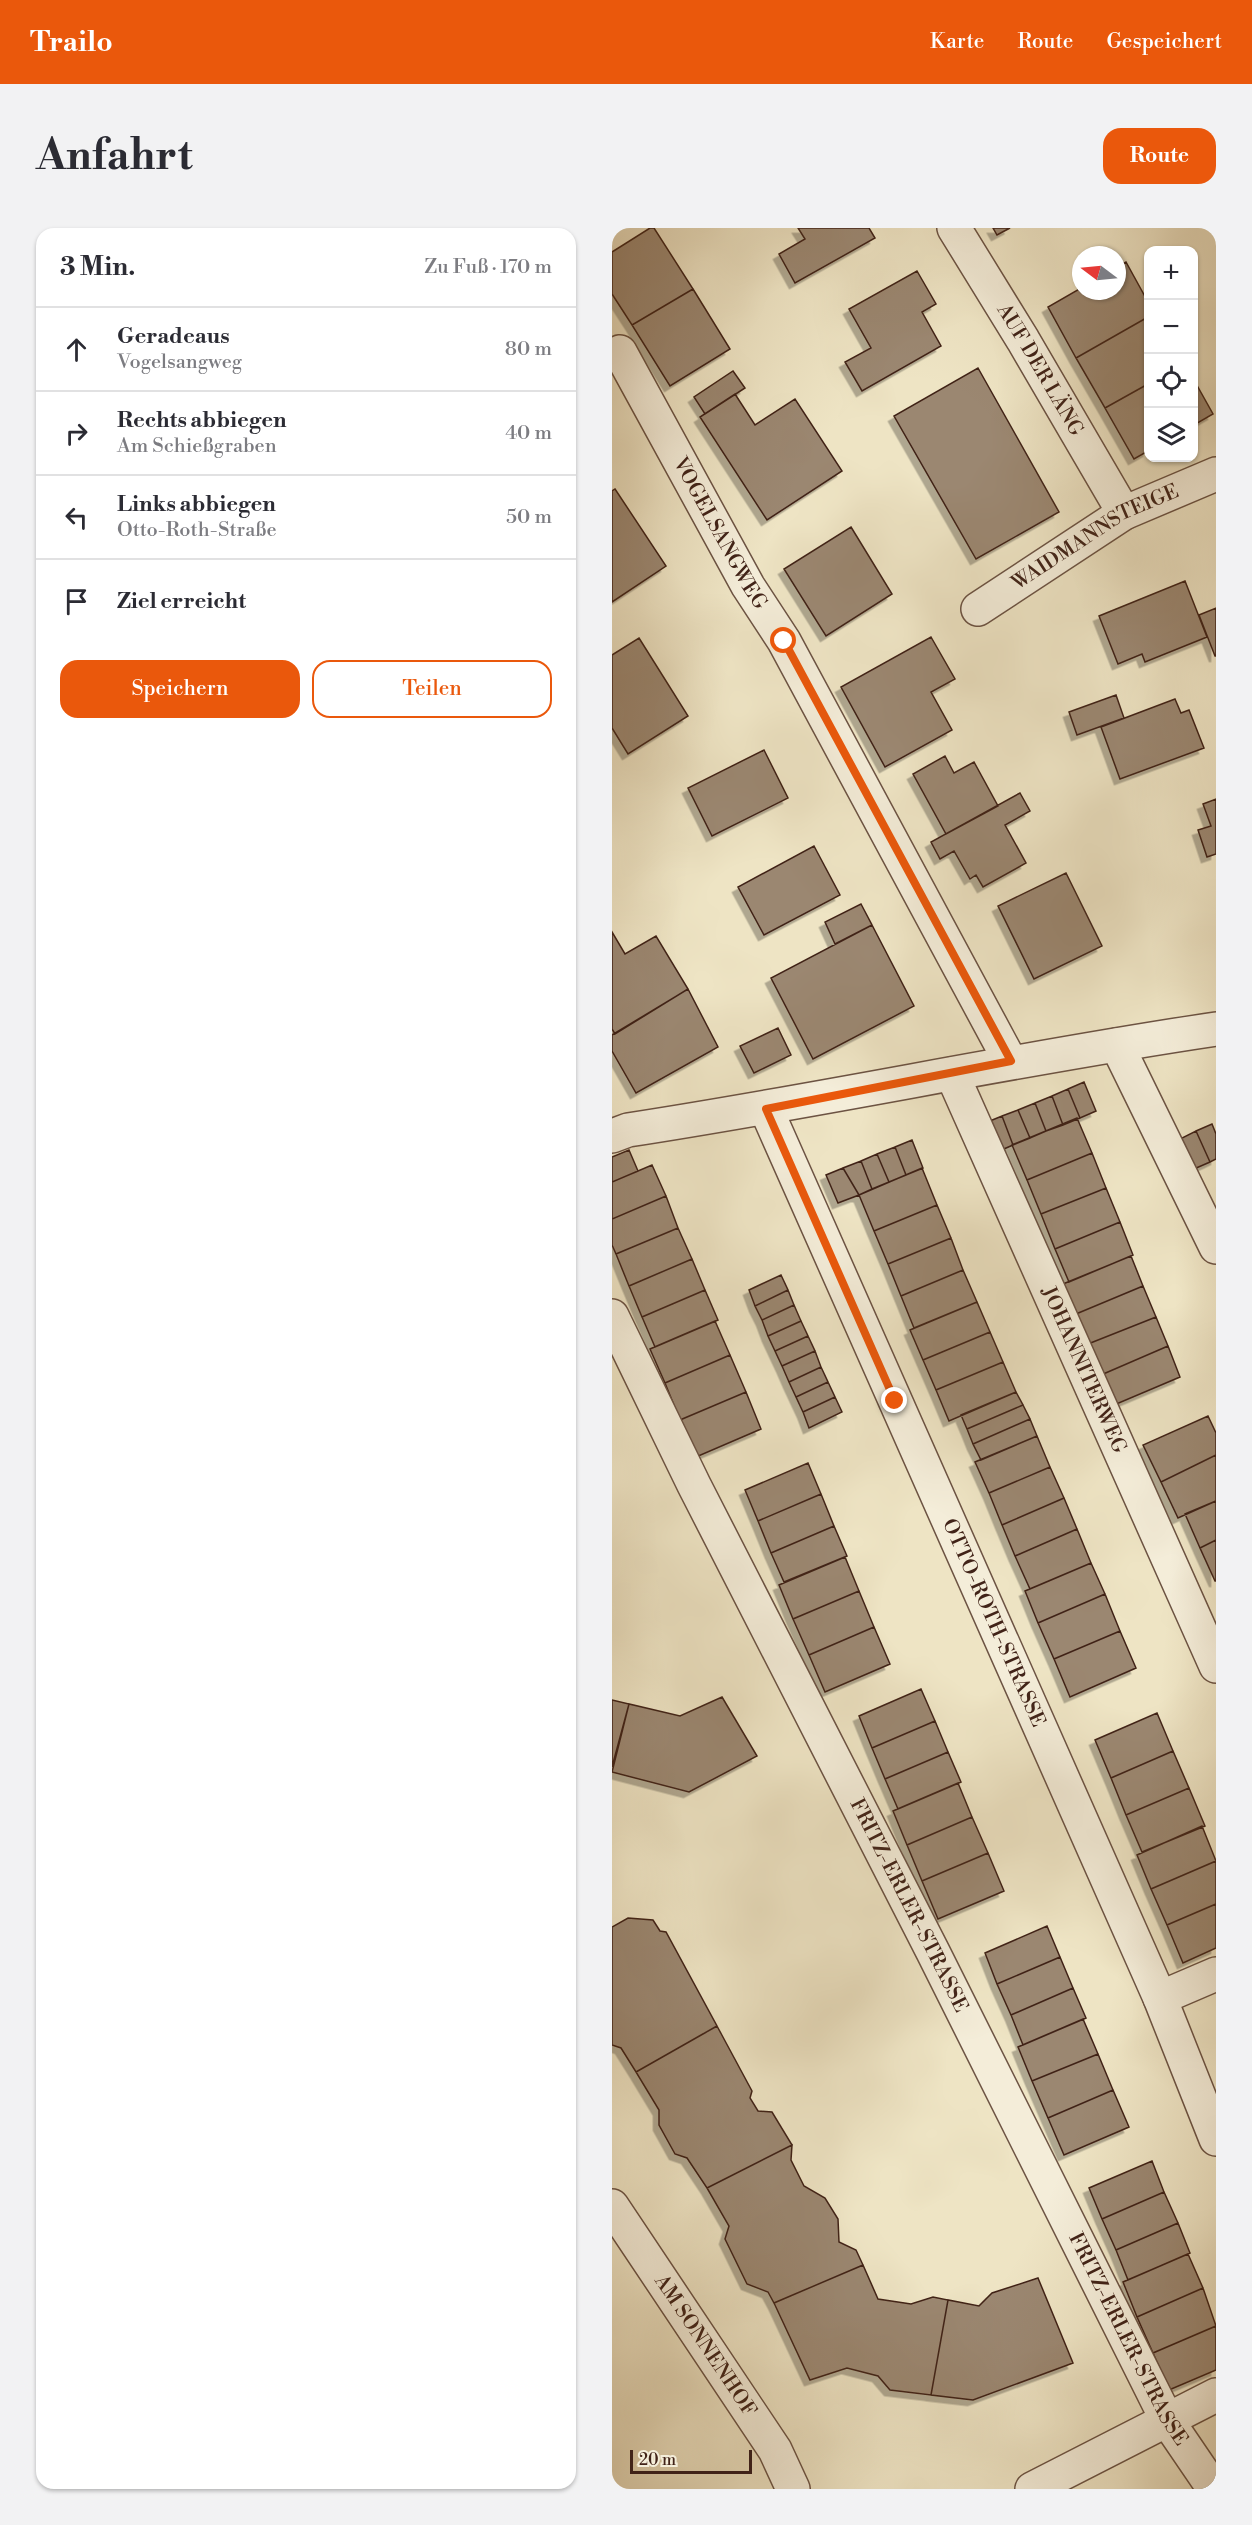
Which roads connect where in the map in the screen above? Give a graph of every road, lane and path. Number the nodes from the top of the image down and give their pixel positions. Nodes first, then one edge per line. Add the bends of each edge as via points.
1 (954, 228) edge
2 (620, 352) dead end
3 (1216, 474) edge
4 (1124, 513) junction
5 (978, 609) dead end
6 (1216, 1029) edge
7 (1117, 1045) junction
8 (1011, 1061) junction
9 (952, 1074) junction
10 (766, 1109) junction
11 (612, 1136) edge
12 (1216, 1247) edge
13 (612, 1316) edge
14 (1216, 1666) edge
15 (1216, 1974) edge
16 (1160, 1998) junction
17 (1216, 2139) edge
18 (612, 2206) edge
19 (1216, 2395) edge
20 (1167, 2420) junction
21 (793, 2489) edge
22 (1032, 2489) edge
23 (1214, 2489) edge

1 - 4 street, AUF DER LÄNG
2 - 8 street, VOGELSANGWEG via 748,586 784,641
3 - 4 street, WAIDMANNSTEIGE
4 - 5 street, WAIDMANNSTEIGE
6 - 7 street
7 - 8 street
7 - 12 street
8 - 9 street
9 - 10 street
9 - 14 street, JOHANNITERWEG
10 - 11 street via 628,1130
10 - 16 street, OTTO-ROTH-STRASSE
13 - 20 street, FRITZ-ERLER-STRASSE
15 - 16 street
16 - 17 street, OTTO-ROTH-STRASSE
18 - 21 street, AM SONNENHOF via 775,2450
19 - 20 street
20 - 22 street
20 - 23 street, FRITZ-ERLER-STRASSE

